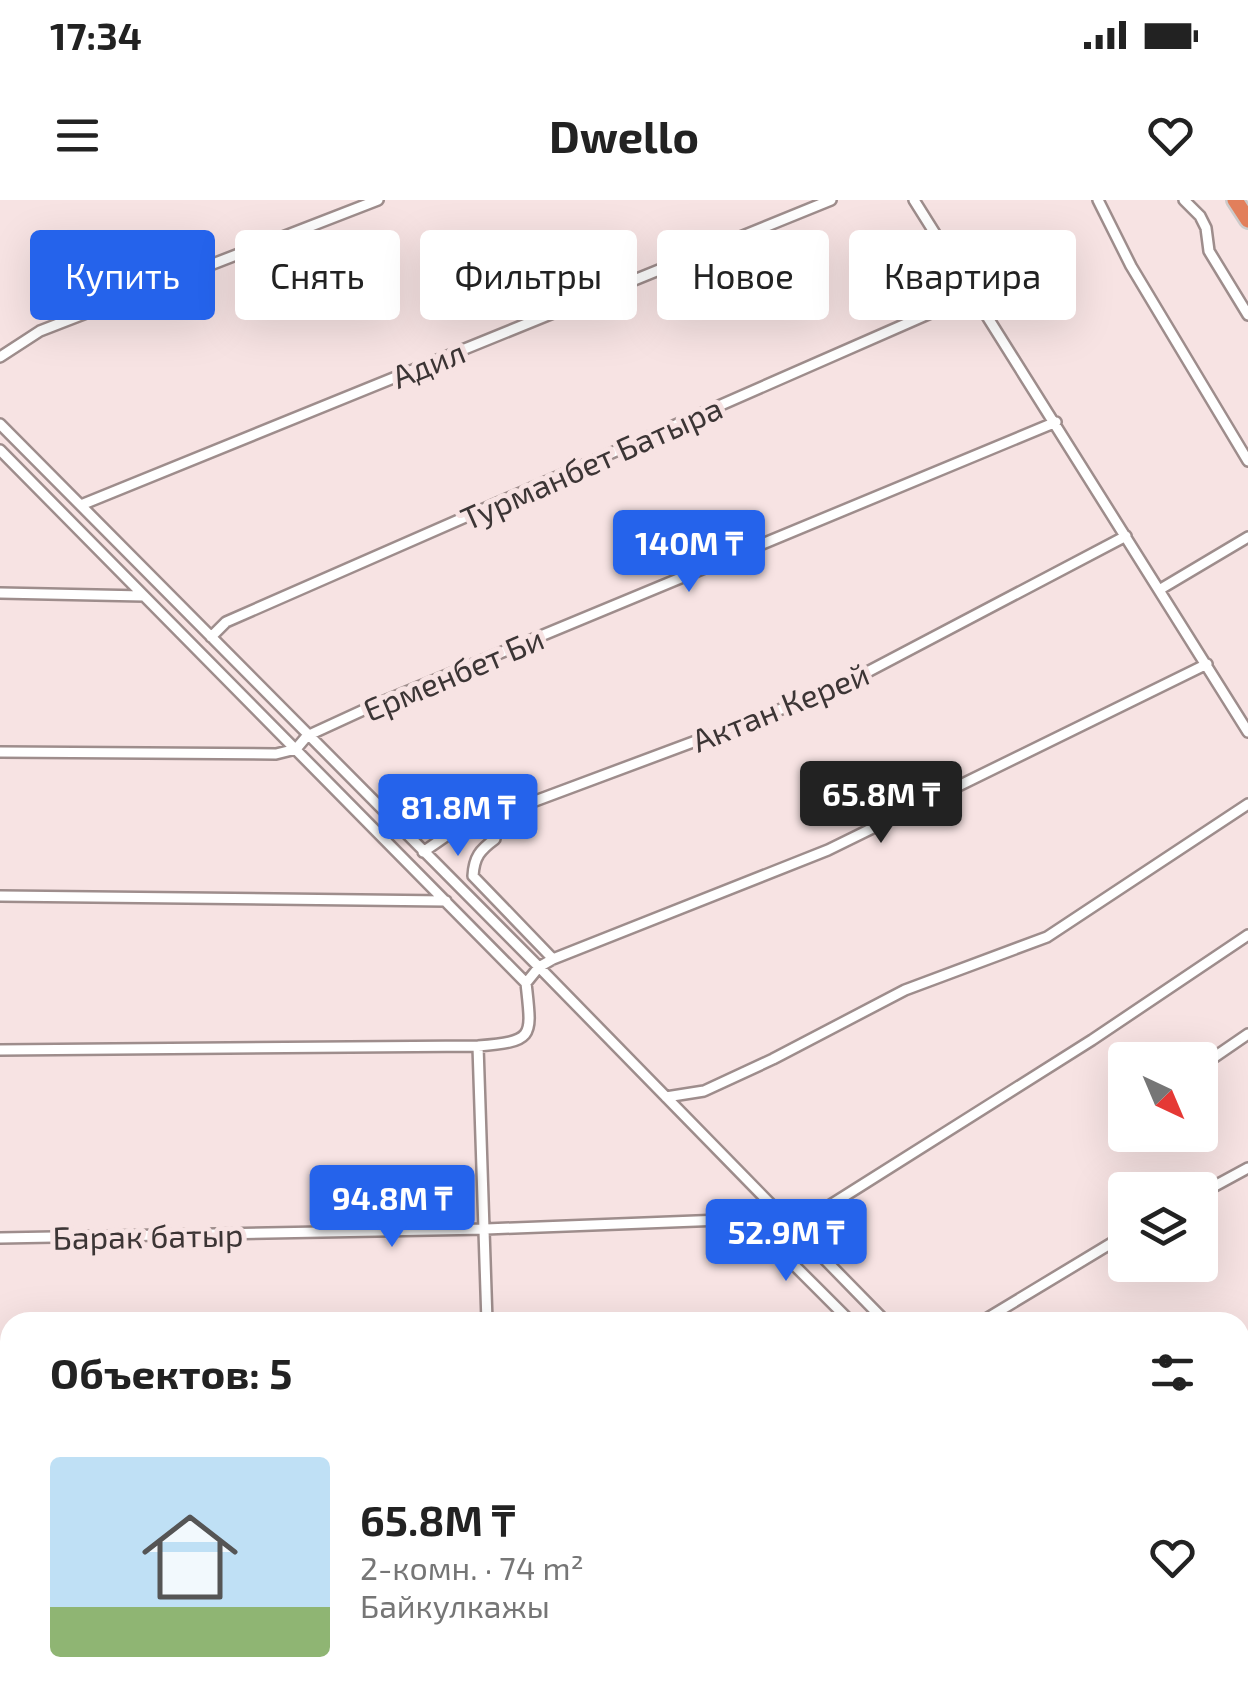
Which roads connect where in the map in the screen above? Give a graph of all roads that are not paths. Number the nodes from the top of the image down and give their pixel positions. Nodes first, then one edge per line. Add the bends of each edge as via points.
1 (378, 200) edge
2 (830, 200) edge
3 (914, 200) edge
4 (1098, 200) edge
5 (1184, 200) edge
6 (1235, 200) edge
7 (1248, 220) edge
8 (933, 230) edge
9 (1248, 315) edge
10 (915, 320) edge
11 (991, 320) edge
12 (0, 357) edge
13 (1056, 422) junction
14 (0, 424) edge
15 (0, 450) edge
16 (1248, 461) edge
17 (81, 505) junction
18 (1126, 536) junction
19 (1248, 536) edge
20 (1159, 590) junction
21 (0, 593) edge
22 (144, 596) junction
23 (211, 636) junction
24 (1207, 664) junction
25 (1248, 732) edge
26 (308, 736) junction
27 (296, 749) junction
28 (0, 752) edge
29 (1248, 804) edge
30 (494, 816) junction
31 (423, 852) junction
32 (0, 896) edge
33 (446, 901) junction
34 (1248, 935) edge
35 (553, 959) junction
36 (540, 967) junction
37 (526, 983) junction
38 (1248, 1034) edge
39 (478, 1046) junction
40 (0, 1050) edge
41 (1218, 1055) edge
42 (666, 1096) junction
43 (1248, 1168) edge
44 (1218, 1184) edge
45 (774, 1208) junction
46 (748, 1218) junction
47 (794, 1228) junction
48 (486, 1230) junction
49 (0, 1238) edge
50 (1108, 1244) edge
51 (487, 1312) edge
52 (841, 1312) edge
53 (876, 1312) edge
54 (998, 1312) edge

1 - 12 street via 40,331
2 - 17 street, Адил
3 - 8 street
4 - 16 street
5 - 9 street via 1200,216 1209,251
6 - 7 highway
10 - 23 street, Турманбет Батыра via 226,622
11 - 13 street
13 - 18 street
13 - 26 street, Ерменбет Би
14 - 17 street
15 - 22 street
17 - 23 street
18 - 20 street
18 - 30 street, Актан Керей via 836,689
19 - 20 street
20 - 24 street
21 - 22 street
22 - 27 street
23 - 26 street
24 - 25 street
24 - 35 street via 828,850
26 - 27 street, Ерменбет Би
26 - 31 street
27 - 28 street
27 - 33 street
29 - 42 street via 1047,937 905,990 704,1090
30 - 31 street, Актан Керей
30 - 35 street via 495,838 480,850 473,876
31 - 36 street
32 - 33 street
33 - 37 street
34 - 47 street
35 - 36 street
36 - 37 street
36 - 42 street
37 - 39 street via 530,1022 524,1036
38 - 41 street
39 - 40 street
39 - 48 street
42 - 45 street
43 - 44 street
45 - 46 street, Барак батыр
45 - 47 street
46 - 48 street, Барак батыр
46 - 52 street
47 - 53 street
48 - 49 street, Барак батыр
48 - 51 street
50 - 54 street

